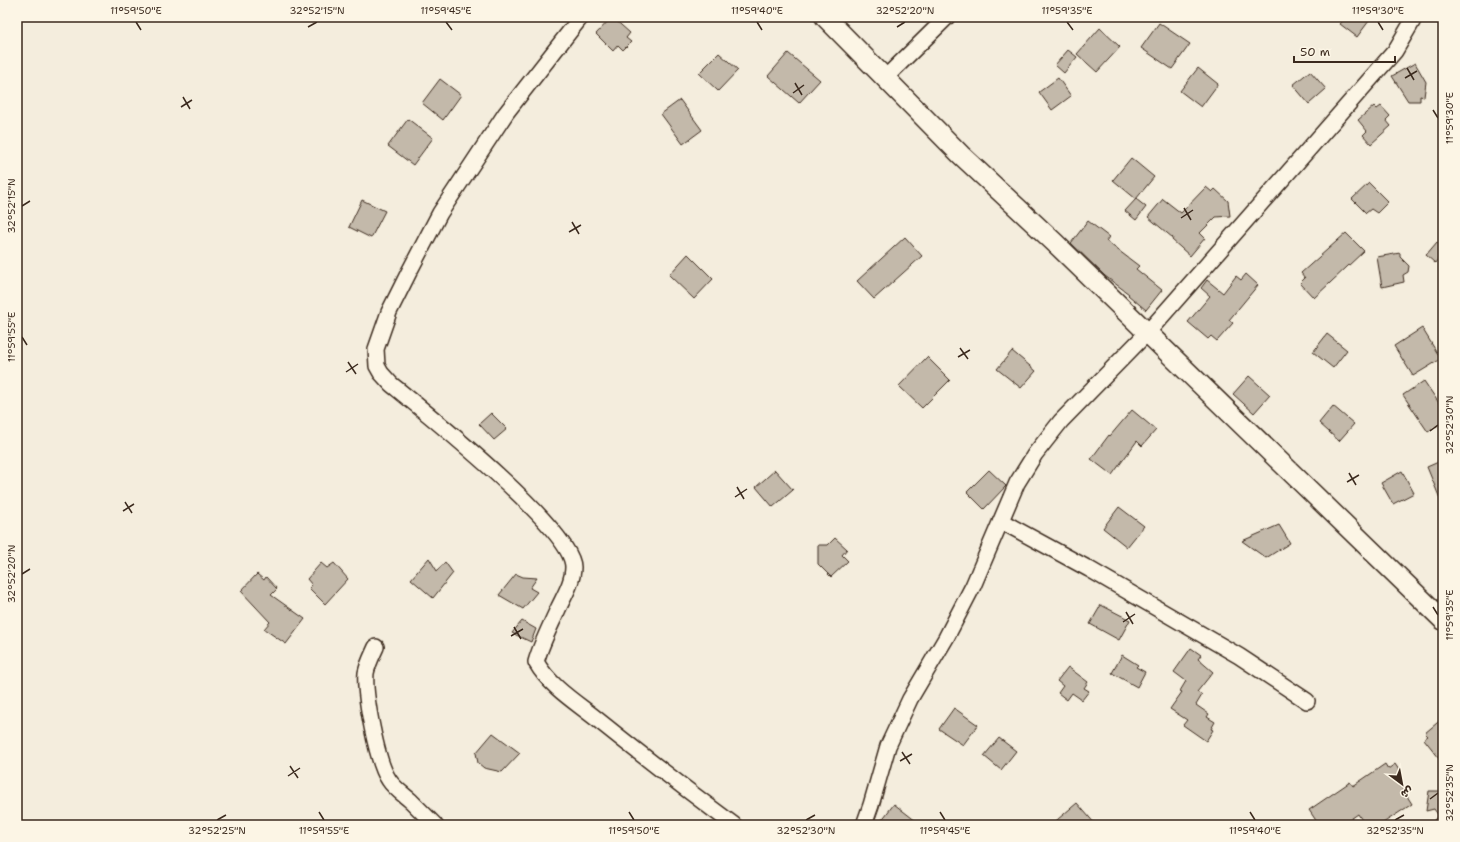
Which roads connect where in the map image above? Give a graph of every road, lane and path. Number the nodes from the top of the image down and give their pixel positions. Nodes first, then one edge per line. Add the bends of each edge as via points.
1 (581, 17) edge
2 (825, 17) edge
3 (947, 17) edge
4 (1414, 17) edge
5 (885, 78) junction
6 (1147, 333) junction
7 (1001, 521) junction
8 (1443, 620) edge
9 (376, 647) dead end
10 (1307, 701) dead end
11 (435, 825) edge
12 (734, 825) edge
13 (864, 825) edge

1 - 12 street via 506,113 440,212 389,312 376,349 377,366 391,384 475,454 538,513 571,556 573,567 569,587 536,662 541,672 660,770
2 - 5 street
3 - 5 street
4 - 6 street via 1395,51
5 - 6 street via 961,155
6 - 7 street via 1061,421 1035,454 1017,483
6 - 8 street
7 - 10 street via 1239,656
7 - 13 street via 973,586 910,699 888,746
9 - 11 street via 368,664 366,688 380,763 391,783

